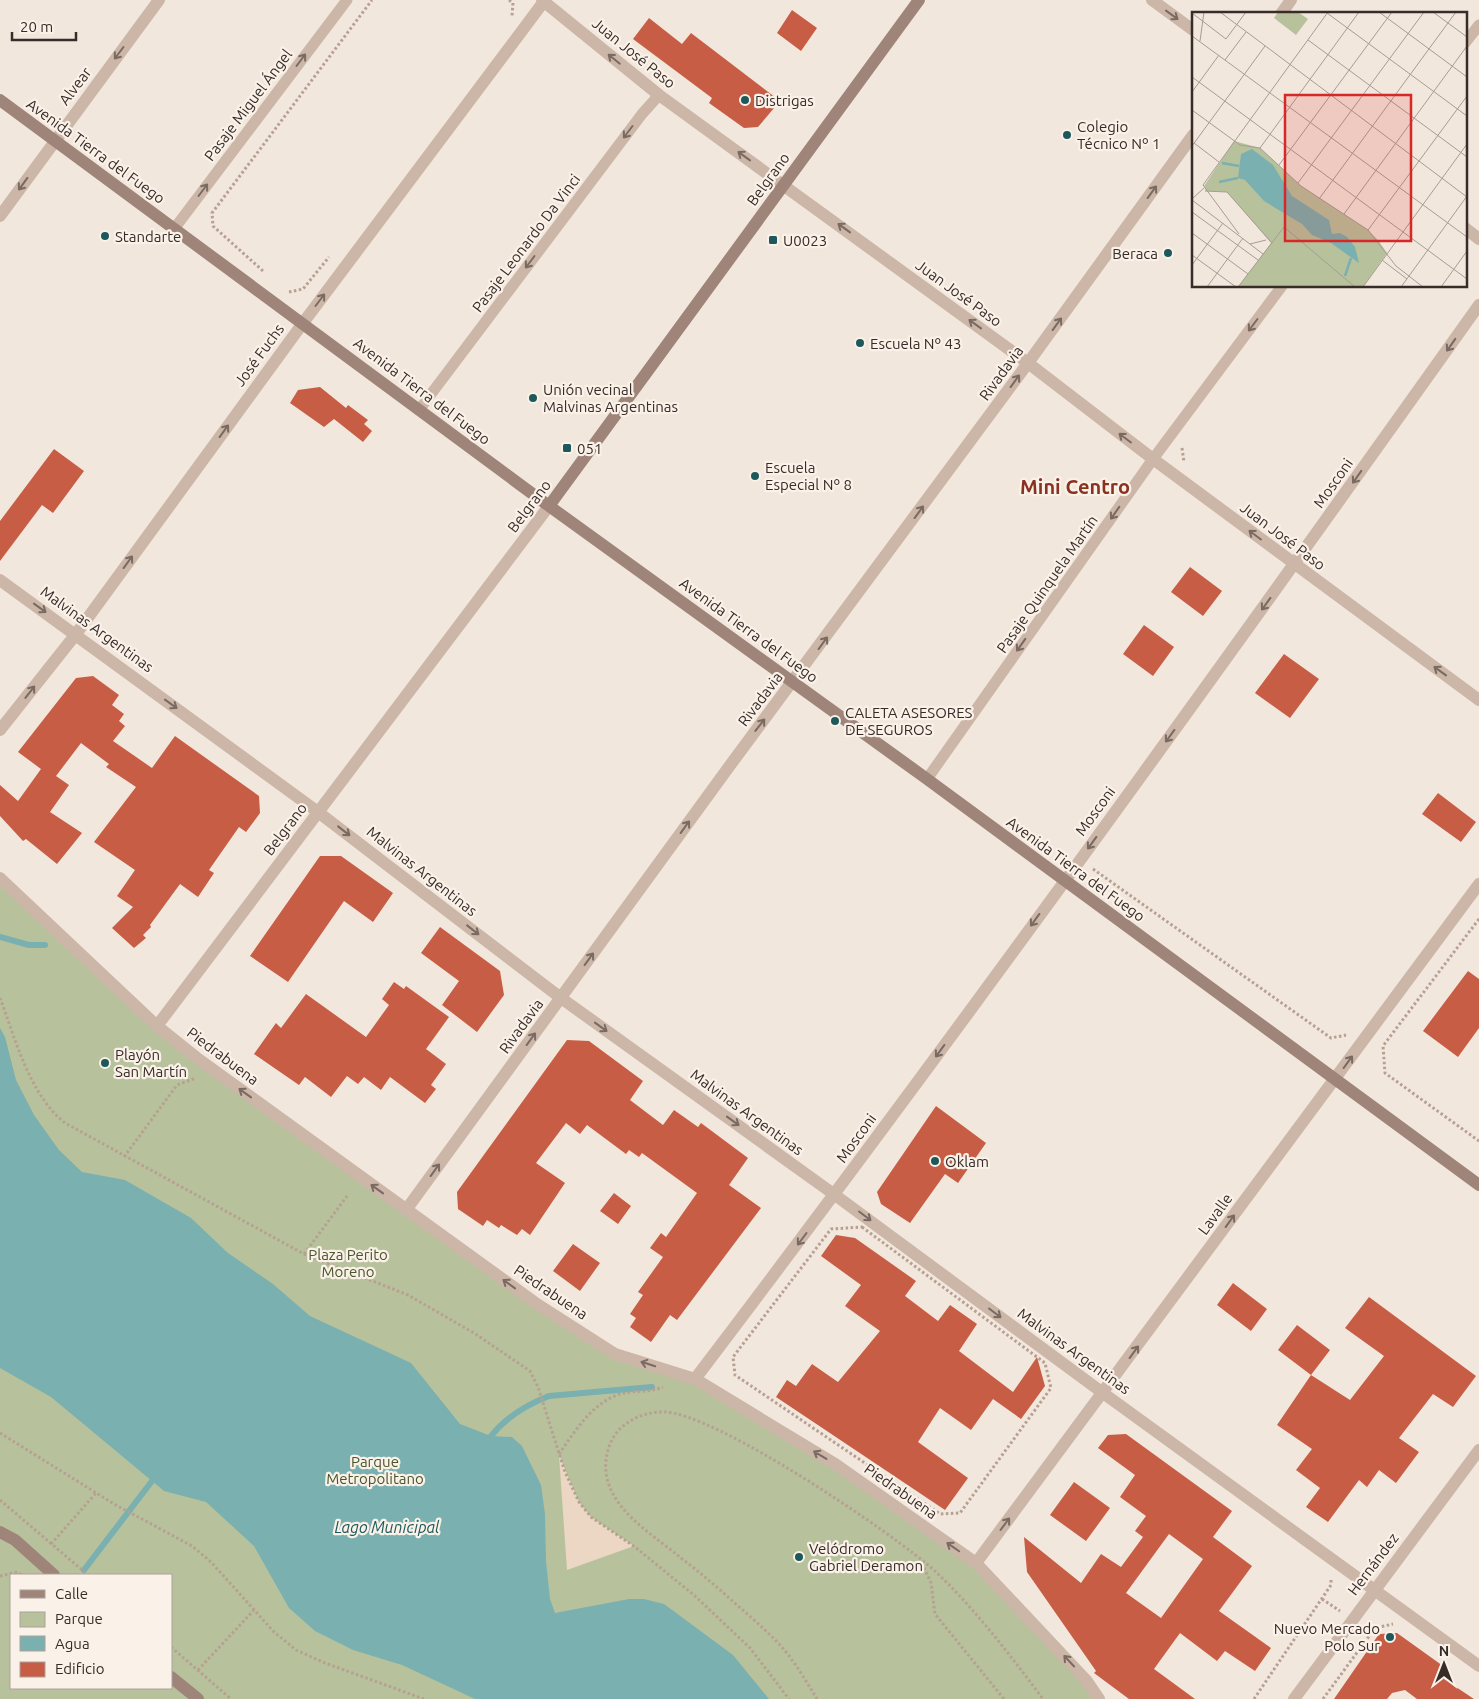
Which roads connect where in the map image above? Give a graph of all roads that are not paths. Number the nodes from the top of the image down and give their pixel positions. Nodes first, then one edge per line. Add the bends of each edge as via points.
1 (159, 0) edge
2 (347, 0) edge
3 (919, 0) edge
4 (1152, 0) edge
5 (1291, 0) edge
6 (544, 1) edge
7 (1282, 12) edge
8 (1479, 25) edge
9 (1192, 29) edge
10 (1466, 42) edge
11 (659, 95) junction
12 (0, 100) edge
13 (1192, 136) edge
14 (54, 141) junction
15 (784, 185) junction
16 (0, 216) edge
17 (174, 229) junction
18 (1466, 229) edge
19 (1479, 239) edge
20 (1281, 288) edge
21 (1479, 305) edge
22 (303, 322) junction
23 (1028, 364) junction
24 (419, 410) junction
25 (1153, 459) junction
26 (549, 506) junction
27 (1294, 565) junction
28 (0, 580) edge
29 (76, 634) junction
30 (794, 682) junction
31 (1479, 700) edge
32 (0, 730) edge
33 (927, 779) junction
34 (318, 812) junction
35 (0, 878) edge
36 (1064, 880) junction
37 (1479, 884) edge
38 (561, 998) junction
39 (157, 1026) junction
40 (1335, 1079) junction
41 (1479, 1185) edge
42 (835, 1194) junction
43 (406, 1210) junction
44 (695, 1379) junction
45 (1103, 1393) junction
46 (1479, 1450) edge
47 (0, 1532) edge
48 (976, 1563) junction
49 (53, 1574) edge
50 (1374, 1590) junction
51 (1479, 1666) edge
52 (172, 1678) edge
53 (198, 1699) edge
54 (1099, 1699) edge
55 (1294, 1699) edge

1 -> 14 street, Alvear
17 -> 2 lane, Pasaje Miguel Ángel
3 - 15 street, Belgrano
4 -> 9 street
5 - 7 street
11 -> 6 street, Juan José Paso
22 -> 6 street, José Fuchs
8 - 10 lane
15 -> 11 street, Juan José Paso
11 -> 24 lane, Pasaje Leonardo Da Vinci
12 - 14 street, Avenida Tierra del Fuego
23 -> 13 street, Rivadavia
14 -> 16 street, Alvear
14 - 17 street, Avenida Tierra del Fuego
23 -> 15 street, Juan José Paso
15 - 26 street, Belgrano
17 - 22 street, Avenida Tierra del Fuego
18 - 19 street
20 -> 25 lane, Pasaje Quinquela Martín
21 -> 27 street, Mosconi
22 - 24 street, Avenida Tierra del Fuego
29 -> 22 street, José Fuchs
25 -> 23 street, Juan José Paso
30 -> 23 street, Rivadavia
24 - 26 street, Avenida Tierra del Fuego
27 -> 25 street, Juan José Paso
25 -> 33 lane, Pasaje Quinquela Martín
26 - 30 street, Avenida Tierra del Fuego
26 - 34 street, Belgrano
31 -> 27 street, Juan José Paso
27 -> 36 street, Mosconi
28 -> 29 street, Malvinas Argentinas
32 -> 29 street, José Fuchs
29 -> 34 street, Malvinas Argentinas
30 - 33 street, Avenida Tierra del Fuego
38 -> 30 street, Rivadavia
33 - 36 street, Avenida Tierra del Fuego
34 -> 38 street, Malvinas Argentinas
34 - 39 street, Belgrano
35 - 39 street, Piedrabuena
36 - 40 street, Avenida Tierra del Fuego
36 -> 42 street, Mosconi
40 -> 37 street, Lavalle
38 -> 42 street, Malvinas Argentinas
43 -> 38 street, Rivadavia
43 -> 39 street, Piedrabuena
40 - 41 street, Avenida Tierra del Fuego
45 -> 40 street, Lavalle
42 -> 44 street, Mosconi
42 -> 45 street, Malvinas Argentinas
44 -> 43 street, Piedrabuena via 614,1354 536,1304
48 -> 44 street, Piedrabuena via 834,1464
48 -> 45 street, Lavalle
45 - 50 street, Malvinas Argentinas
46 - 50 street, Hernández
47 - 49 street via 15,1540
54 -> 48 street, Piedrabuena via 1086,1680
50 - 51 street, Malvinas Argentinas
50 - 55 street, Hernández
52 - 53 street

